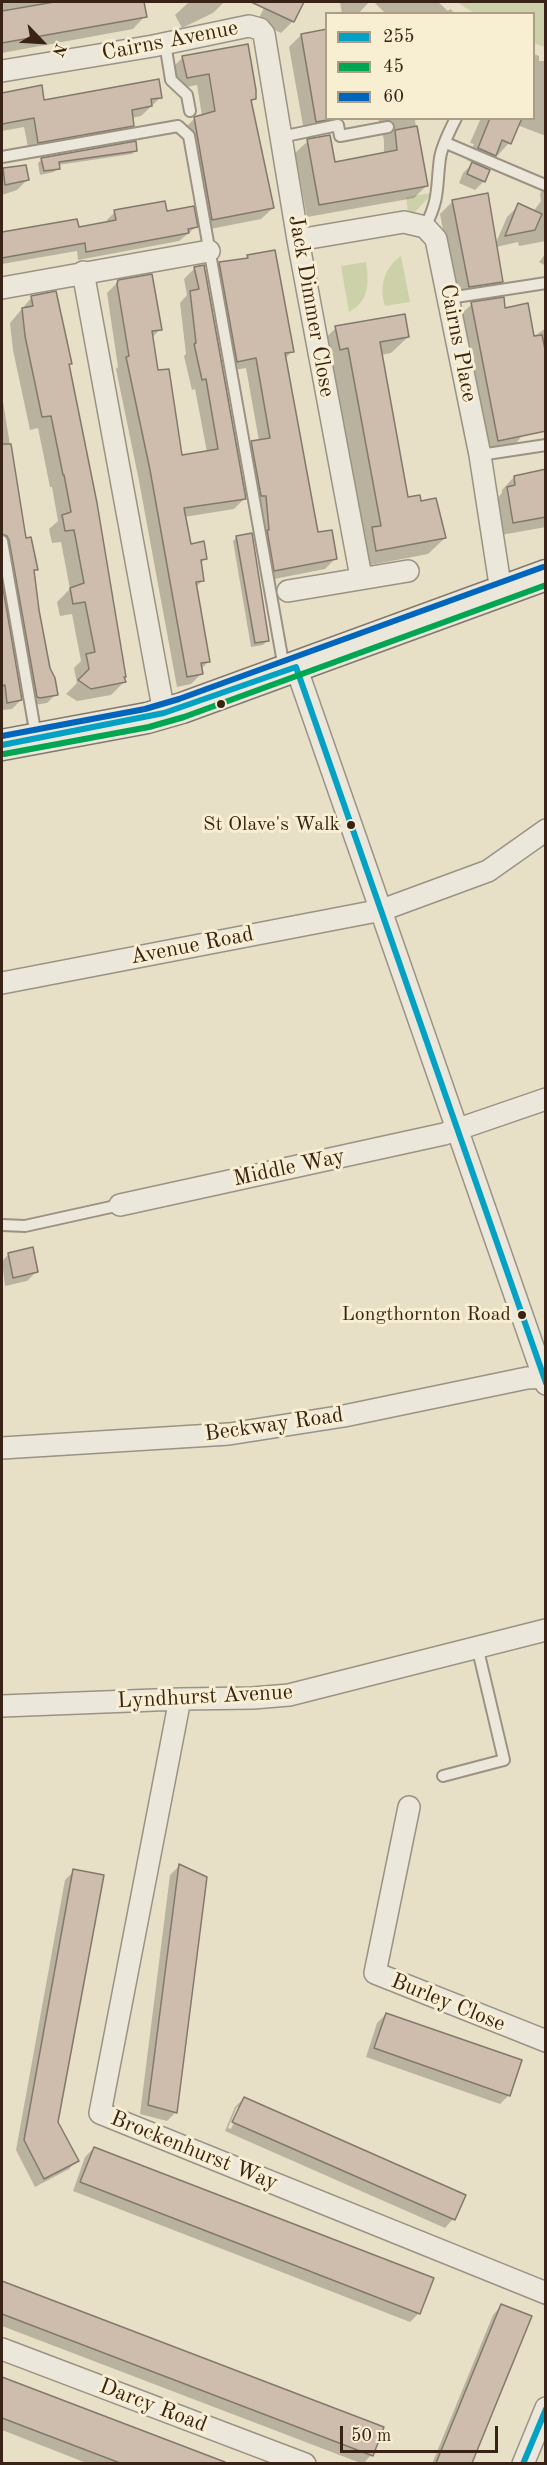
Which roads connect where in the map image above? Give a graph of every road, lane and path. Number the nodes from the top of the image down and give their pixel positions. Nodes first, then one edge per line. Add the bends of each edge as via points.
1 (264, 34) joint
2 (165, 43) junction
3 (2, 71) edge
4 (190, 111) dead end
5 (455, 120) edge
6 (388, 127) dead end
7 (281, 137) junction
8 (446, 143) junction
9 (2, 157) edge
10 (545, 185) edge
11 (425, 227) junction
12 (298, 240) junction
13 (209, 251) junction
14 (83, 272) junction
15 (546, 283) edge
16 (2, 288) edge
17 (449, 298) junction
18 (546, 445) edge
19 (480, 455) junction
20 (2, 541) edge
21 (408, 571) dead end
22 (546, 575) edge
23 (361, 577) junction
24 (288, 591) dead end
25 (501, 591) junction
26 (291, 669) junction
27 (164, 713) junction
28 (36, 738) junction
29 (2, 745) edge
30 (546, 830) edge
31 (382, 910) junction
32 (2, 983) edge
33 (546, 1099) edge
34 (457, 1128) junction
35 (120, 1205) joint
36 (2, 1225) edge
37 (545, 1379) edge
38 (2, 1448) edge
39 (546, 1630) edge
40 (477, 1646) junction
41 (180, 1699) junction
42 (2, 1706) edge
43 (443, 1776) dead end
44 (409, 1808) dead end
45 (546, 2041) edge
46 (546, 2293) edge
47 (2, 2349) edge
48 (546, 2408) edge
49 (305, 2463) edge
50 (523, 2463) edge

1 - 2 street, Cairns Avenue via 249,26
1 - 7 street, Jack Dimmer Close
2 - 3 street, Cairns Avenue
2 - 4 lane via 171,81 187,94
5 - 8 lane
6 - 7 lane via 340,136 338,125
7 - 12 street, Jack Dimmer Close
8 - 10 lane
8 - 11 lane via 440,156 439,190
9 - 13 lane via 178,126 189,135
11 - 12 street via 394,222
11 - 17 street, Cairns Place via 440,249
12 - 23 street, Jack Dimmer Close
13 - 14 street
13 - 26 lane
14 - 16 street
14 - 27 street
15 - 17 lane
17 - 19 street, Cairns Place
18 - 19 lane
19 - 25 street, Cairns Place
20 - 28 lane
21 - 23 street
22 - 25 main road
23 - 24 street
25 - 26 main road
26 - 27 main road
26 - 31 street
27 - 28 main road
28 - 29 main road
30 - 31 street, Avenue Road via 479,876
31 - 32 street, Avenue Road
31 - 34 street
33 - 34 street, Middle Way
34 - 35 street, Middle Way via 418,1140
34 - 37 street
35 - 36 lane via 25,1226
37 - 38 street, Beckway Road via 229,1434
39 - 40 street, Lyndhurst Avenue
40 - 41 street, Lyndhurst Avenue via 289,1695
40 - 43 lane via 504,1760
41 - 42 street, Lyndhurst Avenue
41 - 46 street, Brockenhurst Way via 100,2113
44 - 45 street, Burley Close via 375,1973
47 - 49 street, Darcy Road
48 - 50 street

